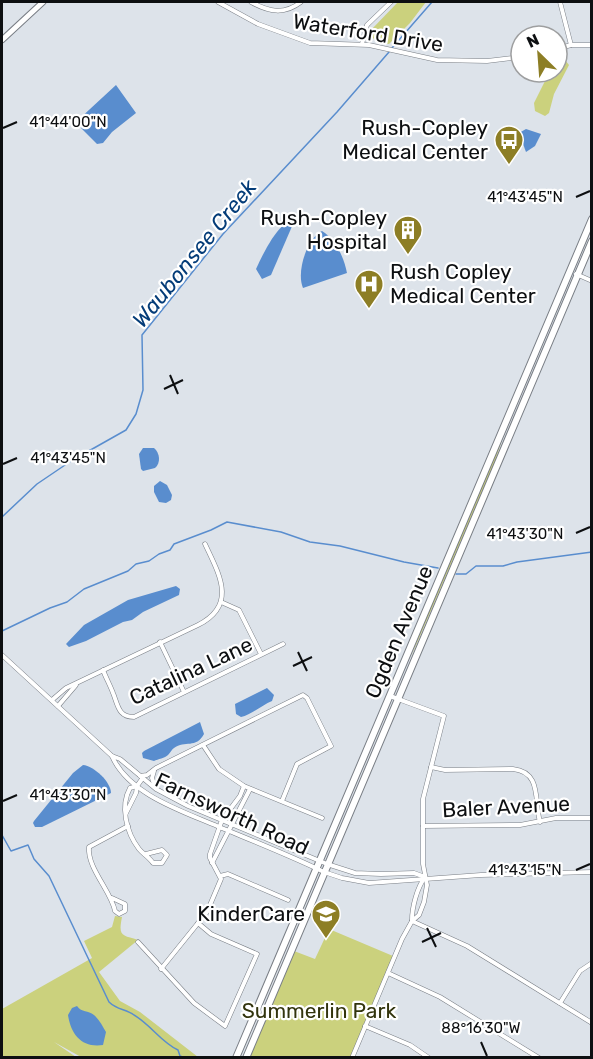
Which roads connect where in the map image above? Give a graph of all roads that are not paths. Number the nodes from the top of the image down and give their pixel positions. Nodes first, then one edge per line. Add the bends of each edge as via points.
1 (43, 2) edge
2 (218, 2) edge
3 (251, 2) edge
4 (301, 2) edge
5 (391, 2) edge
6 (560, 2) edge
7 (2, 40) edge
8 (362, 44) junction
9 (571, 45) joint
10 (591, 45) edge
11 (509, 58) edge
12 (591, 219) edge
13 (591, 241) edge
14 (569, 272) junction
15 (577, 275) junction
16 (591, 281) edge
17 (205, 544) dead end
18 (221, 602) junction
19 (160, 642) junction
20 (283, 644) dead end
21 (261, 654) junction
22 (2, 655) edge
23 (103, 670) junction
24 (76, 684) junction
25 (184, 692) junction
26 (390, 696) junction
27 (397, 698) junction
28 (52, 700) junction
29 (58, 706) junction
30 (203, 745) junction
31 (112, 756) junction
32 (431, 767) junction
33 (156, 768) junction
34 (140, 778) junction
35 (137, 786) junction
36 (244, 786) junction
37 (156, 789) junction
38 (250, 789) junction
39 (282, 801) junction
40 (322, 818) dead end
41 (591, 818) edge
42 (222, 820) junction
43 (540, 822) junction
44 (231, 824) junction
45 (128, 826) junction
46 (423, 826) junction
47 (219, 827) junction
48 (227, 831) junction
49 (146, 854) junction
50 (319, 860) junction
51 (212, 863) junction
52 (327, 864) junction
53 (316, 868) junction
54 (324, 872) junction
55 (591, 872) edge
56 (220, 876) junction
57 (425, 877) junction
58 (112, 898) junction
59 (288, 900) dead end
60 (412, 921) junction
61 (198, 923) junction
62 (138, 942) dead end
63 (591, 963) edge
64 (162, 969) junction
65 (388, 973) junction
66 (560, 1003) junction
67 (591, 1023) edge
68 (365, 1026) junction
69 (236, 1058) edge
70 (246, 1058) edge
71 (352, 1058) edge
72 (429, 1058) edge
73 (539, 1058) edge

1 - 7 street
2 - 8 street, Waterford Drive via 258,24 300,40
3 - 4 street via 271,11
5 - 8 street via 367,25
6 - 9 street
8 - 11 street, Waterford Drive via 438,60
9 - 10 street
12 - 14 main road, Ogden Avenue
13 - 15 main road, Ogden Avenue
14 - 15 street
14 - 26 main road, Ogden Avenue
15 - 16 street
15 - 27 main road, Ogden Avenue
17 - 18 street via 221,579
18 - 19 street via 206,621
18 - 21 street via 239,610
19 - 23 street
19 - 25 street
20 - 21 street, Catalina Lane
21 - 25 street, Catalina Lane
22 - 28 street
23 - 24 street
23 - 25 street, Catalina Lane via 118,708 128,717
24 - 28 street
24 - 29 street
26 - 27 street
26 - 50 main road, Ogden Avenue
27 - 32 street via 444,716
27 - 52 main road, Ogden Avenue
28 - 29 street
29 - 31 street
30 - 33 street
30 - 36 street via 219,769
30 - 39 street via 303,695 308,698 331,746 297,764
31 - 34 street, Farnsworth Road
31 - 35 street, Farnsworth Road
32 - 43 street via 523,771 535,783
32 - 46 street via 423,799
33 - 34 street
33 - 37 street via 152,778
34 - 35 street
34 - 37 street, Farnsworth Road
35 - 45 street via 125,813
35 - 47 street, Farnsworth Road via 165,804
36 - 38 street
36 - 42 street
37 - 42 street, Farnsworth Road
38 - 39 street
38 - 44 street
39 - 40 street
41 - 43 street, Baler Avenue
42 - 44 street, Farnsworth Road
42 - 47 street
43 - 46 street, Baler Avenue
44 - 48 street
44 - 50 street, Farnsworth Road
45 - 49 street via 139,849
45 - 58 street via 89,847 88,854
46 - 57 street
47 - 48 street, Farnsworth Road
47 - 51 street via 210,854
48 - 51 street
48 - 53 street, Farnsworth Road
49 - 49 street via 156,864 167,855 162,850
50 - 52 street, Farnsworth Road
50 - 53 main road, Ogden Avenue
51 - 56 street
52 - 54 main road, Ogden Avenue
52 - 57 street, Farnsworth Road via 355,873 414,873
53 - 54 street, Farnsworth Road
53 - 69 main road, Ogden Avenue
54 - 57 street, Farnsworth Road via 369,883
54 - 70 main road, Ogden Avenue
55 - 57 street
56 - 59 street via 228,874
56 - 61 street via 212,902
57 - 60 street via 419,885
57 - 60 street via 424,902
58 - 58 street via 115,911 125,911 126,904
60 - 65 street
60 - 66 street via 461,943
61 - 64 street
61 - 64 street via 211,934 257,954 225,1026 194,1004
62 - 64 street
63 - 66 street via 580,971
65 - 68 street
65 - 73 street via 440,997
66 - 67 street
68 - 71 street
68 - 72 street

